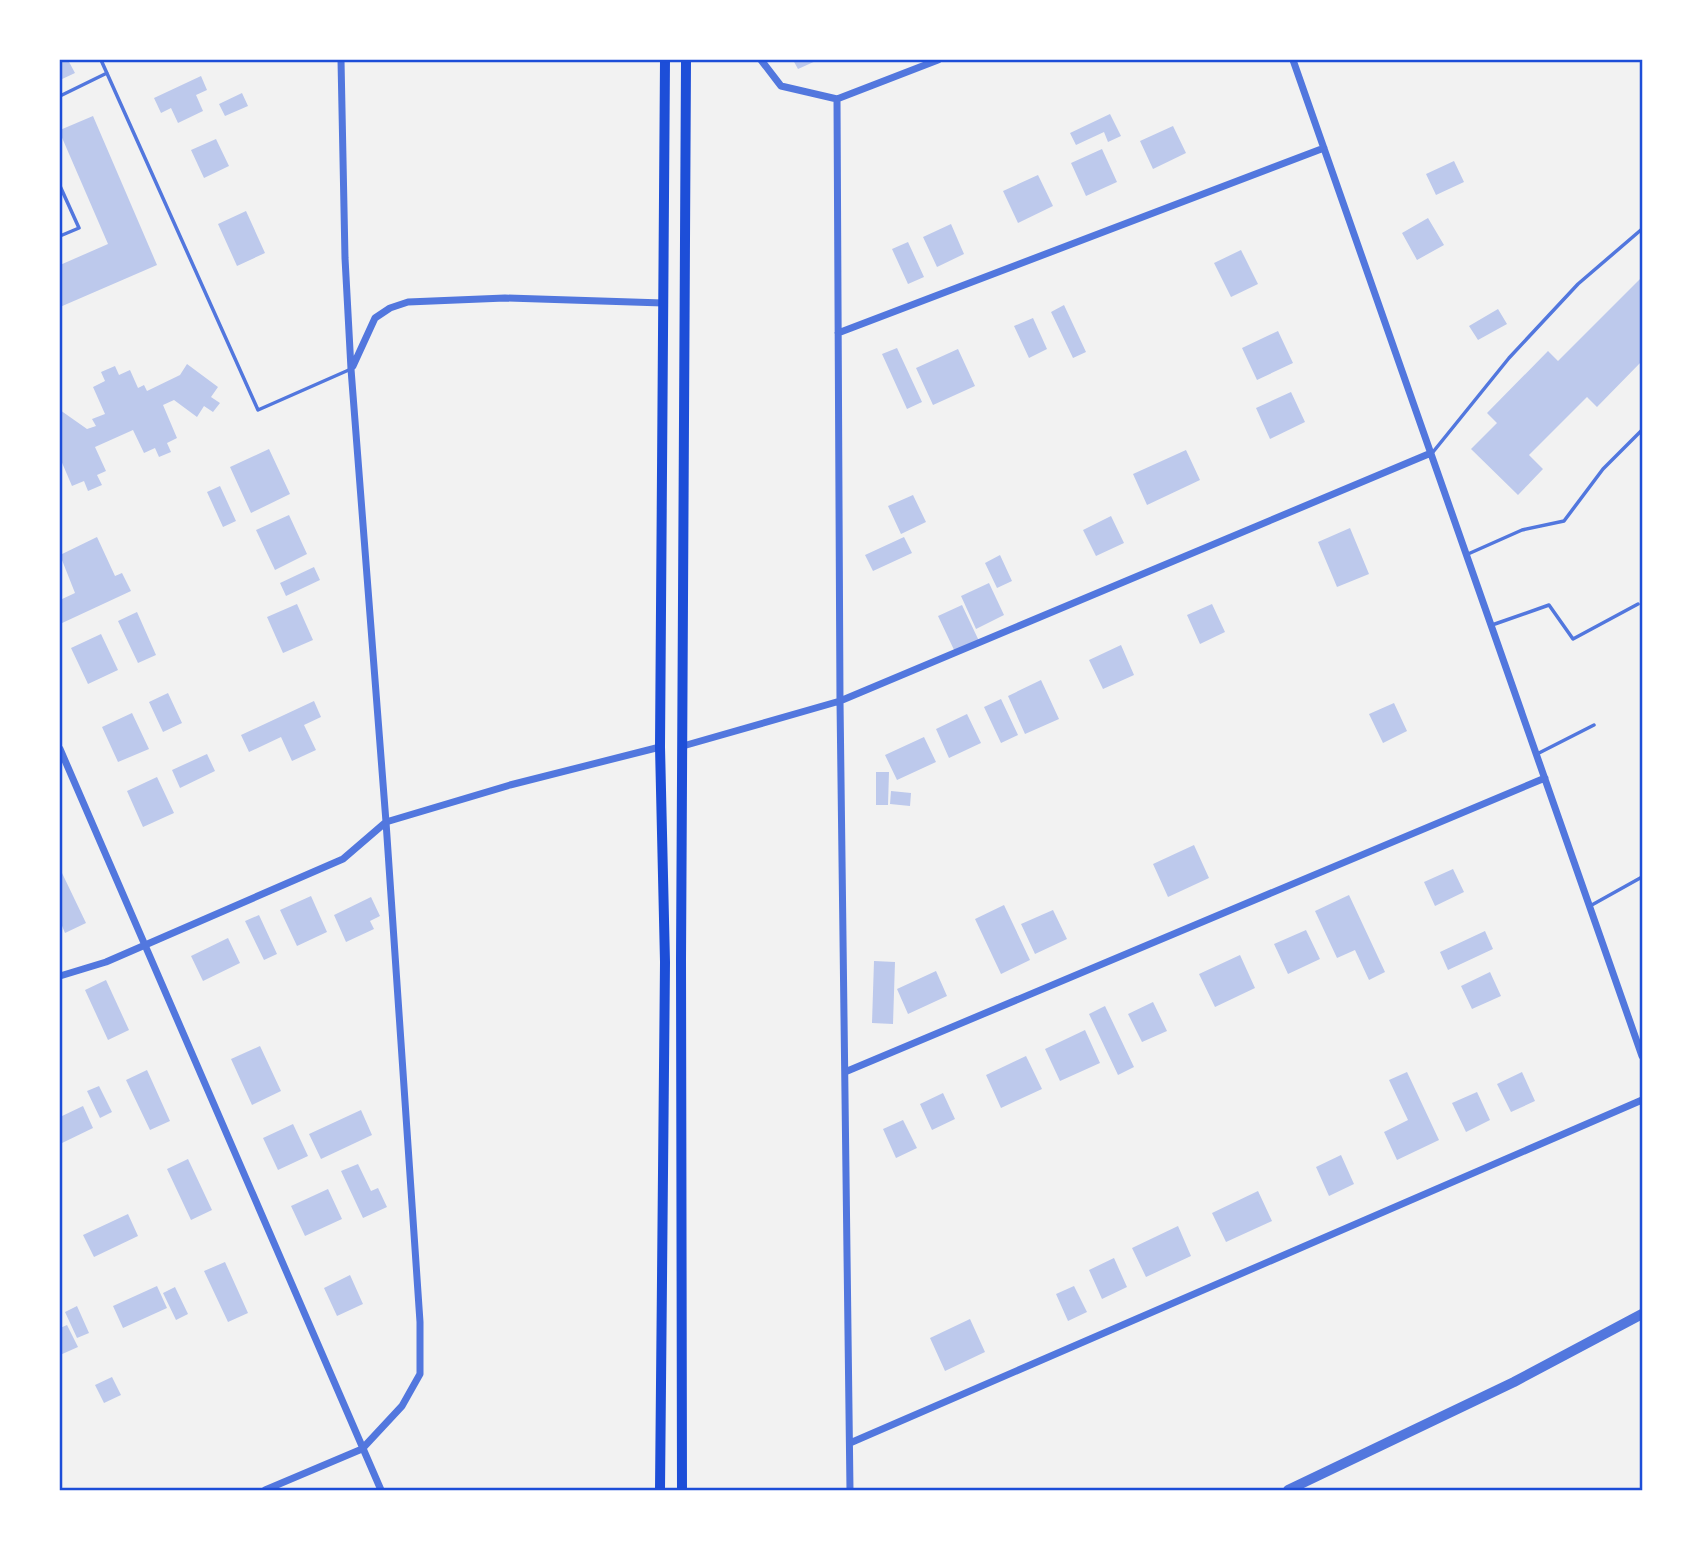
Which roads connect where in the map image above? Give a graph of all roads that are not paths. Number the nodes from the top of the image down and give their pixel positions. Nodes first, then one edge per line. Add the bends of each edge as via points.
1 (102, 60) edge
2 (341, 60) edge
3 (665, 60) edge
4 (685, 60) edge
5 (761, 60) edge
6 (938, 60) edge
7 (1294, 60) edge
8 (107, 73) junction
9 (60, 96) edge
10 (837, 99) junction
11 (1324, 148) junction
12 (60, 186) edge
13 (1643, 229) edge
14 (60, 236) edge
15 (663, 303) junction
16 (838, 333) junction
17 (351, 369) junction
18 (1643, 430) edge
19 (1431, 453) junction
20 (1466, 554) junction
21 (1638, 604) dead end
22 (1491, 625) junction
23 (840, 701) junction
24 (1594, 724) dead end
25 (683, 746) junction
26 (660, 747) junction
27 (60, 749) edge
28 (1536, 754) junction
29 (1545, 778) junction
30 (386, 822) junction
31 (1643, 877) edge
32 (1590, 906) junction
33 (144, 945) junction
34 (60, 976) edge
35 (1643, 1056) edge
36 (845, 1072) junction
37 (1643, 1100) edge
38 (1643, 1314) edge
39 (850, 1443) junction
40 (362, 1448) junction
41 (265, 1490) edge
42 (381, 1490) edge
43 (660, 1490) edge
44 (682, 1490) edge
45 (850, 1490) edge
46 (1288, 1490) edge

1 - 8 lane
2 - 17 street
3 - 15 main road
4 - 25 main road
5 - 10 street via 781,86
6 - 10 street
7 - 11 street
8 - 9 lane
8 - 17 lane via 258,410
10 - 16 street
11 - 16 street
11 - 19 street
12 - 14 lane via 79,228
13 - 19 lane via 1569,293
15 - 17 street via 505,298 408,302 375,318
15 - 26 main road
16 - 23 street
17 - 30 street
18 - 20 lane via 1603,469 1564,520 1522,530
19 - 20 street
19 - 23 street
20 - 22 street
21 - 22 lane via 1573,639 1549,605
22 - 28 street
23 - 25 street
23 - 36 street
24 - 28 lane
25 - 44 main road
26 - 30 street
26 - 43 main road via 665,962
27 - 33 street
28 - 29 street
29 - 32 street
29 - 36 street
30 - 33 street via 343,859
30 - 40 street via 420,1374 402,1406
31 - 32 lane
32 - 35 street
33 - 34 street
33 - 40 street
36 - 39 street
37 - 39 street
38 - 46 street via 1514,1382
39 - 45 street
40 - 41 street
40 - 42 street

